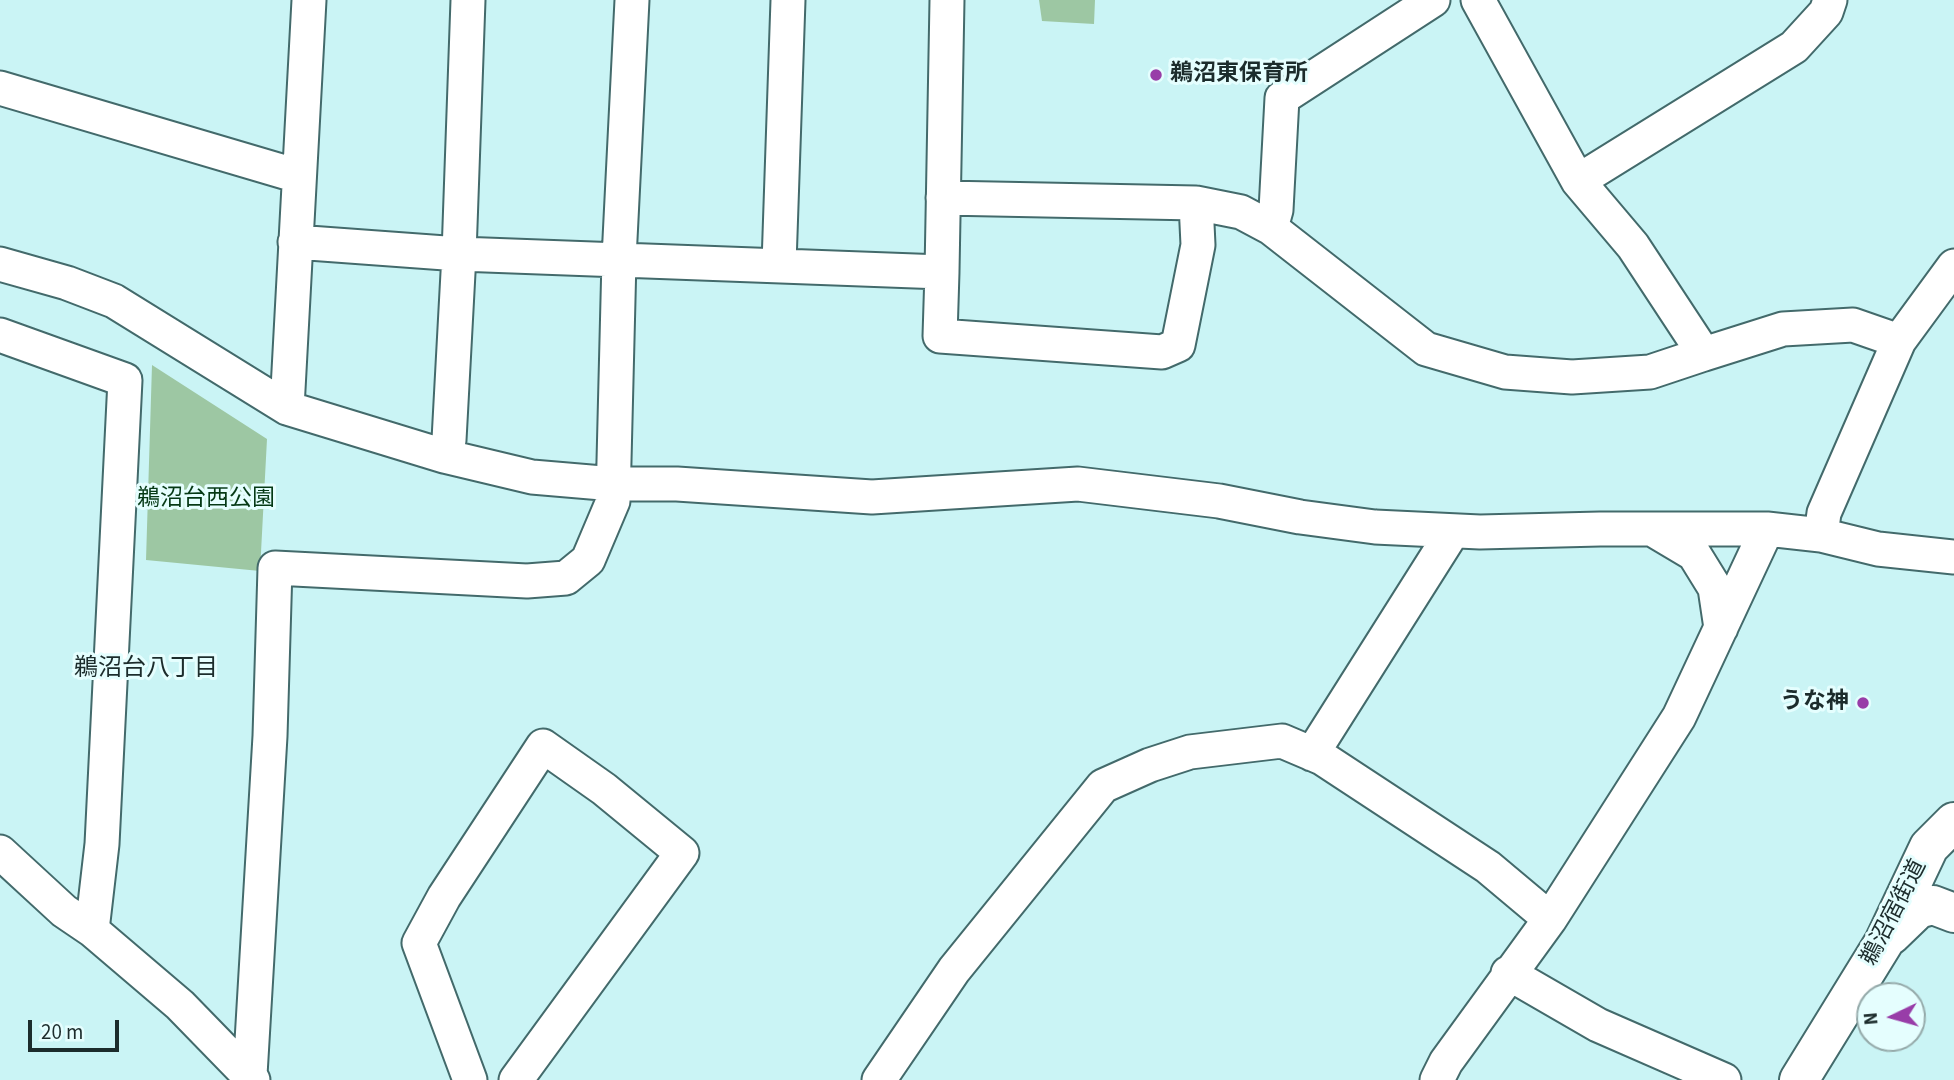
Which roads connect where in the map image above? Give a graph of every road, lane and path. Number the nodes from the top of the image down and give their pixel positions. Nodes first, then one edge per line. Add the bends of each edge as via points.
1 (309, 0) edge
2 (468, 0) edge
3 (632, 0) edge
4 (788, 0) edge
5 (947, 0) edge
6 (1433, 0) edge
7 (1478, 0) edge
8 (1830, 0) edge
9 (0, 88) edge
10 (298, 176) junction
11 (1578, 181) junction
12 (943, 198) junction
13 (1196, 203) junction
14 (1271, 228) junction
15 (295, 242) junction
16 (459, 254) junction
17 (619, 259) junction
18 (0, 264) edge
19 (779, 264) junction
20 (1953, 266) edge
21 (942, 272) junction
22 (0, 335) edge
23 (1899, 341) junction
24 (1704, 354) junction
25 (287, 408) junction
26 (444, 456) junction
27 (614, 484) junction
28 (1652, 528) junction
29 (1767, 529) junction
30 (1453, 531) junction
31 (1821, 534) junction
32 (1954, 557) edge
33 (1721, 628) junction
34 (1312, 754) junction
35 (1954, 822) edge
36 (0, 852) edge
37 (1954, 913) edge
38 (1550, 919) junction
39 (92, 930) junction
40 (1884, 942) junction
41 (1508, 973) junction
42 (251, 1077) edge
43 (470, 1080) edge
44 (516, 1080) edge
45 (879, 1080) edge
46 (1437, 1080) edge
47 (1724, 1080) edge
48 (1799, 1080) edge

1 - 10 street
2 - 16 street
3 - 17 street
4 - 19 street
5 - 12 street
6 - 14 street via 1282,98
7 - 11 street
8 - 11 street via 1826,12 1794,47
9 - 10 street
10 - 15 street
11 - 24 street via 1633,246
12 - 13 street
12 - 21 street
13 - 14 street via 1241,212
13 - 21 street via 1198,245 1178,345 1162,352 940,336
14 - 24 street via 1426,348 1505,372 1572,377 1650,373
15 - 16 street
15 - 25 street
16 - 17 street
16 - 26 street via 449,440
17 - 19 street
17 - 27 street
18 - 25 street via 114,301
19 - 21 street
20 - 23 street
22 - 39 street via 125,380 102,844
23 - 24 street via 1853,325 1797,328
23 - 31 street via 1824,513
25 - 26 street
26 - 27 street via 532,477
27 - 30 street via 872,497 1078,484 1375,527
27 - 42 street via 613,501 588,560 566,578 527,581 275,568
28 - 29 street
28 - 30 street
28 - 33 street via 1694,554 1714,588
29 - 31 street
29 - 33 street
30 - 34 street
31 - 32 street via 1878,549
33 - 38 street via 1679,717
34 - 38 street via 1488,867
34 - 45 street via 1282,741 1190,752 1103,786 954,970
35 - 40 street, 鵜沼宿街道 via 1929,848
36 - 39 street via 64,911
37 - 40 street via 1933,905 1918,909
38 - 41 street
39 - 42 street via 180,1005
40 - 48 street, 鵜沼宿街道
41 - 46 street
41 - 47 street via 1598,1025
43 - 44 street via 419,943 444,897 544,746 682,853

